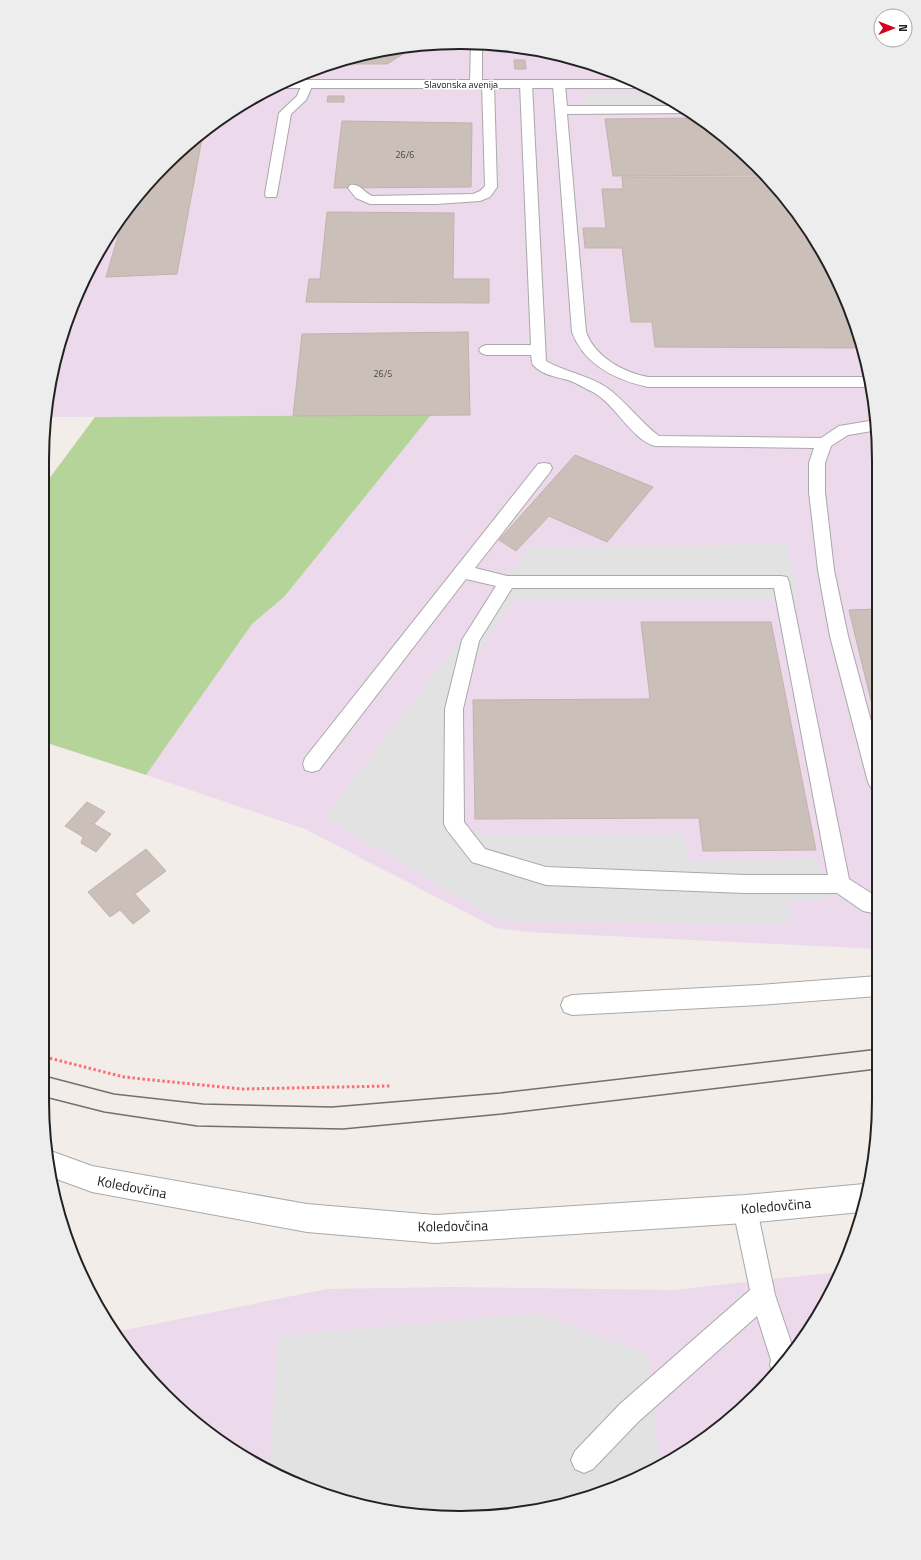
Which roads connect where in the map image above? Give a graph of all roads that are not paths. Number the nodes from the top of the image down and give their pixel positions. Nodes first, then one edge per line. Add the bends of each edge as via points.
1 (477, 50) edge
2 (294, 84) edge
3 (307, 84) junction
4 (482, 84) junction
5 (526, 84) junction
6 (627, 84) edge
7 (559, 85) junction
8 (561, 110) junction
9 (676, 110) edge
10 (354, 188) dead end
11 (271, 194) dead end
12 (486, 350) dead end
13 (539, 350) junction
14 (864, 382) edge
15 (870, 427) edge
16 (824, 443) junction
17 (544, 468) dead end
18 (462, 572) junction
19 (507, 582) junction
20 (872, 760) edge
21 (312, 764) dead end
22 (840, 884) junction
23 (872, 904) edge
24 (872, 986) edge
25 (572, 1005) dead end
26 (55, 1165) edge
27 (860, 1198) edge
28 (745, 1209) junction
29 (763, 1295) junction
30 (783, 1356) edge
31 (584, 1460) dead end

1 - 4 lane
2 - 3 street, Slavonska avenija
3 - 4 street, Slavonska avenija
3 - 11 lane via 306,92 299,103 285,113
4 - 5 street, Slavonska avenija
4 - 10 lane via 492,187 485,194 475,198 370,200
5 - 7 street, Slavonska avenija
5 - 13 lane
6 - 7 street, Slavonska avenija
7 - 8 lane
8 - 9 lane
8 - 14 lane via 579,332 585,346 598,359 633,380 648,382
12 - 13 lane
13 - 16 lane via 539,363 552,372 576,378 600,390 655,441
15 - 16 lane via 844,430
16 - 20 lane via 817,463 817,478 826,570 839,636
17 - 18 lane
18 - 19 lane
18 - 21 lane
19 - 22 lane via 781,582
19 - 22 lane via 471,640 454,709 454,824 479,856 546,876 745,884
22 - 23 lane
24 - 25 lane
26 - 28 street, Koledovčina via 92,1179 307,1218 435,1229
27 - 28 street, Koledovčina
28 - 29 lane
29 - 30 lane
29 - 31 lane via 629,1413

